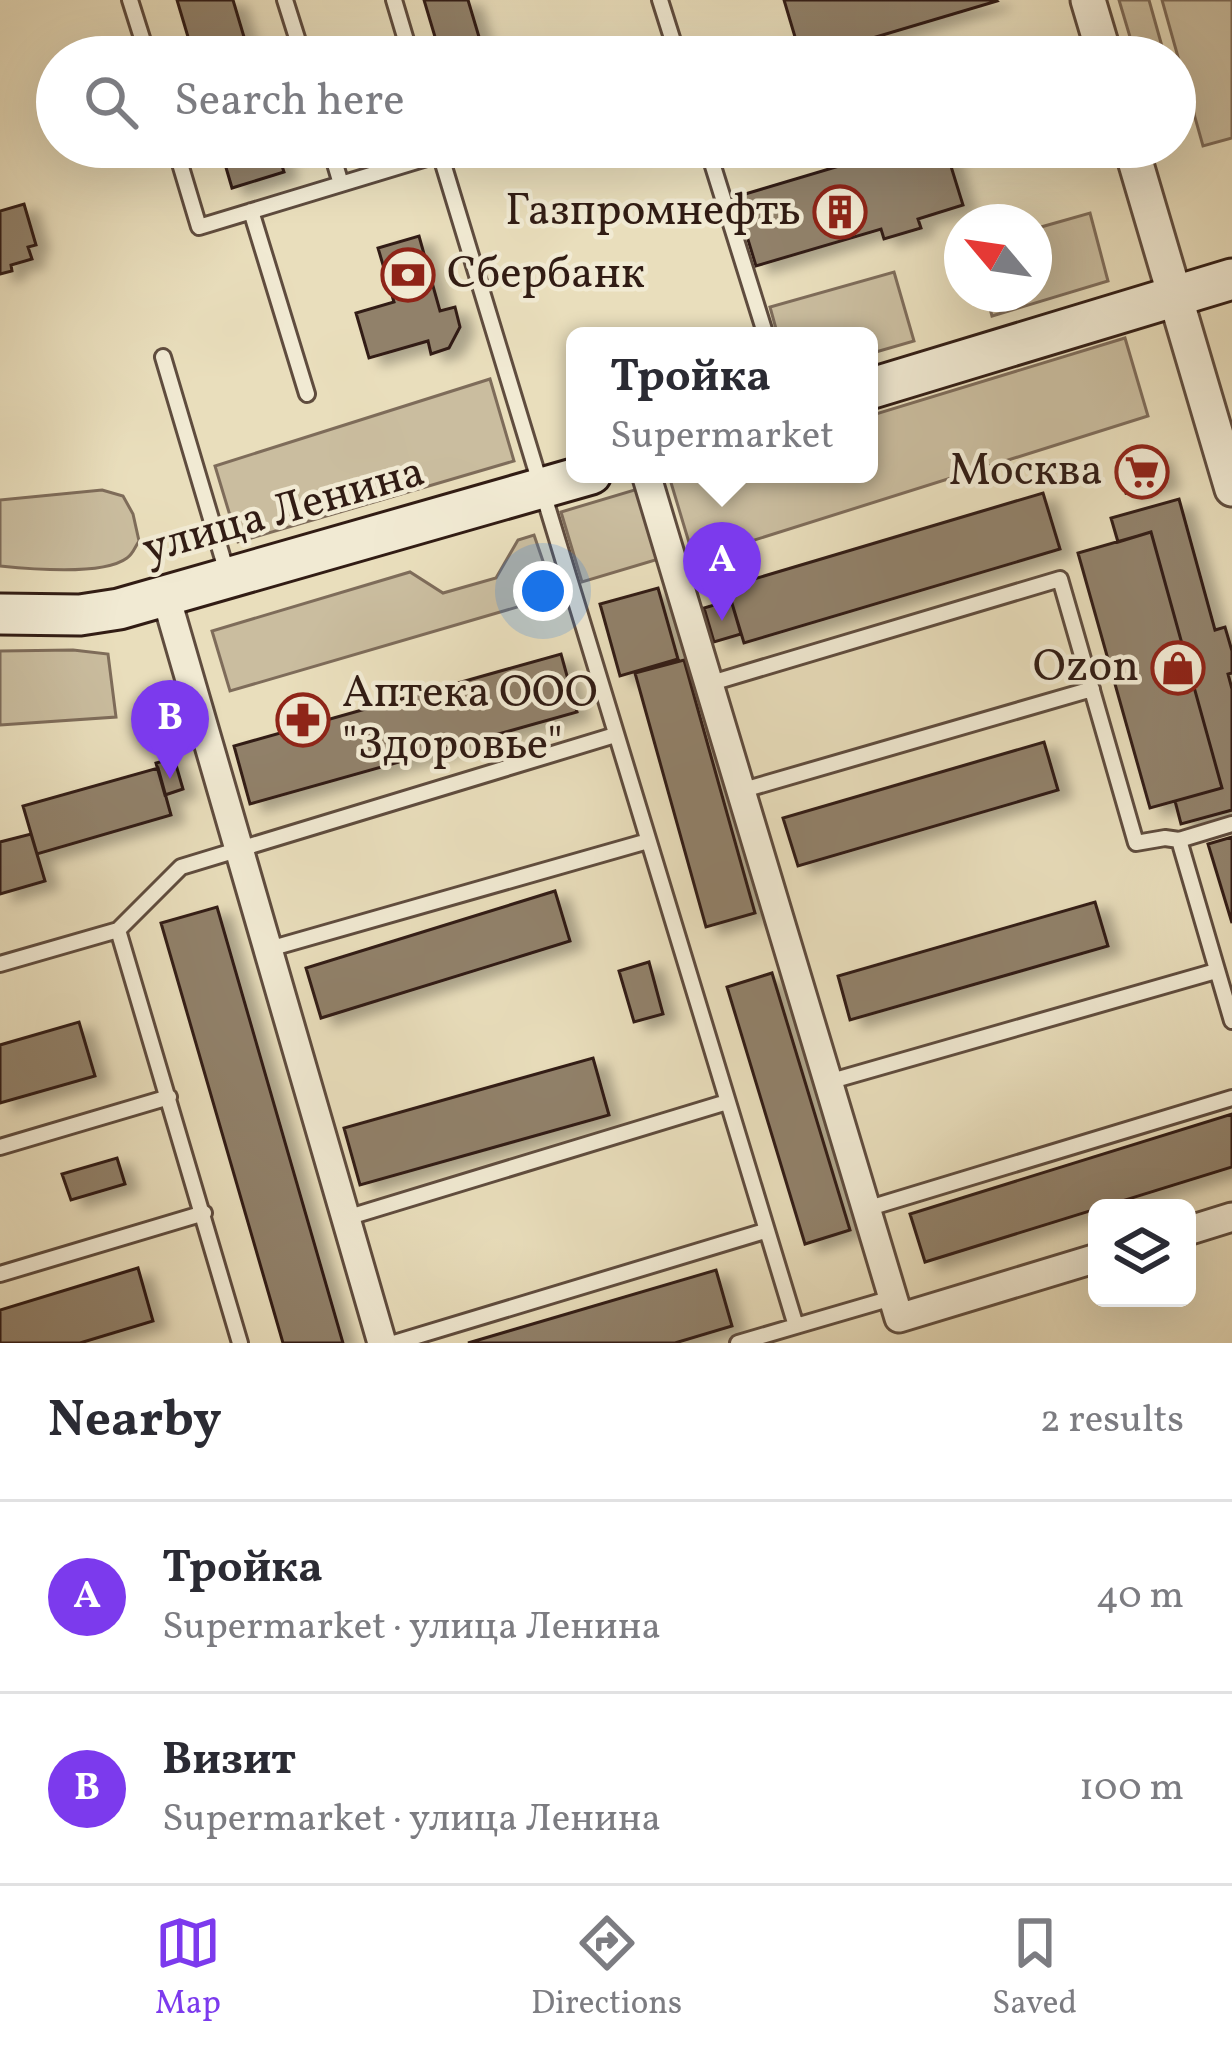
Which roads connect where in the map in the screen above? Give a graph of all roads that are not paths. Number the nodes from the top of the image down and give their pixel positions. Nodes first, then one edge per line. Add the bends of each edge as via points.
1 (130, 0) edge
2 (286, 0) edge
3 (394, 0) edge
4 (660, 0) edge
5 (1088, 0) edge
6 (141, 36) edge
7 (297, 36) edge
8 (405, 36) edge
9 (671, 36) edge
10 (1099, 36) edge
11 (181, 168) edge
12 (336, 168) edge
13 (387, 168) edge
14 (444, 168) edge
15 (714, 168) edge
16 (1137, 168) edge
17 (341, 184) junction
18 (251, 211) junction
19 (1232, 279) edge
20 (1174, 296) junction
21 (763, 327) edge
22 (163, 357) dead end
23 (878, 386) edge
24 (307, 394) dead end
25 (566, 482) edge
26 (649, 483) edge
27 (542, 489) junction
28 (1232, 489) edge
29 (229, 579) junction
30 (166, 597) junction
31 (0, 614) edge
32 (707, 684) junction
33 (1092, 689) junction
34 (615, 736) junction
35 (740, 791) junction
36 (1232, 824) edge
37 (1179, 840) junction
38 (648, 841) junction
39 (241, 848) junction
40 (118, 930) junction
41 (269, 949) junction
42 (0, 964) edge
43 (1216, 971) junction
44 (1232, 1022) edge
45 (828, 1082) junction
46 (169, 1097) junction
47 (1232, 1098) edge
48 (727, 1102) junction
49 (0, 1147) edge
50 (866, 1209) junction
51 (204, 1213) junction
52 (1232, 1217) edge
53 (346, 1218) junction
54 (1196, 1228) edge
55 (765, 1231) junction
56 (1088, 1261) edge
57 (0, 1274) edge
58 (886, 1276) junction
59 (796, 1326) junction
60 (240, 1343) edge
61 (382, 1343) edge
62 (394, 1343) edge
63 (738, 1343) edge

1 - 6 lane
2 - 7 lane
3 - 8 lane
4 - 9 lane
5 - 10 street
11 - 18 lane via 199,227
12 - 17 lane
13 - 17 lane
14 - 27 lane
15 - 21 lane
16 - 20 street
17 - 18 lane
18 - 24 lane
19 - 20 main road
20 - 23 main road
20 - 28 street
22 - 29 lane
25 - 27 main road, улица Ленина
26 - 32 street
27 - 29 main road, улица Ленина
27 - 34 lane
29 - 30 main road, улица Ленина
30 - 31 main road, улица Ленина via 80,615
30 - 39 street
32 - 33 lane via 1060,579
32 - 35 street
33 - 35 lane
33 - 37 lane via 1136,843
34 - 38 lane
34 - 39 lane
35 - 45 street
36 - 37 lane
37 - 43 lane
38 - 41 lane
38 - 48 lane
39 - 40 lane via 181,867
39 - 41 street
40 - 42 lane
40 - 46 lane
41 - 53 street
43 - 44 lane
43 - 45 lane
45 - 50 street
46 - 49 lane
46 - 51 lane
47 - 50 lane
48 - 53 lane
48 - 55 lane
50 - 58 street
51 - 57 lane
51 - 60 lane
52 - 54 street
53 - 61 street
55 - 59 lane
55 - 62 lane
56 - 58 street via 898,1318
58 - 59 lane via 893,1298
59 - 63 lane

